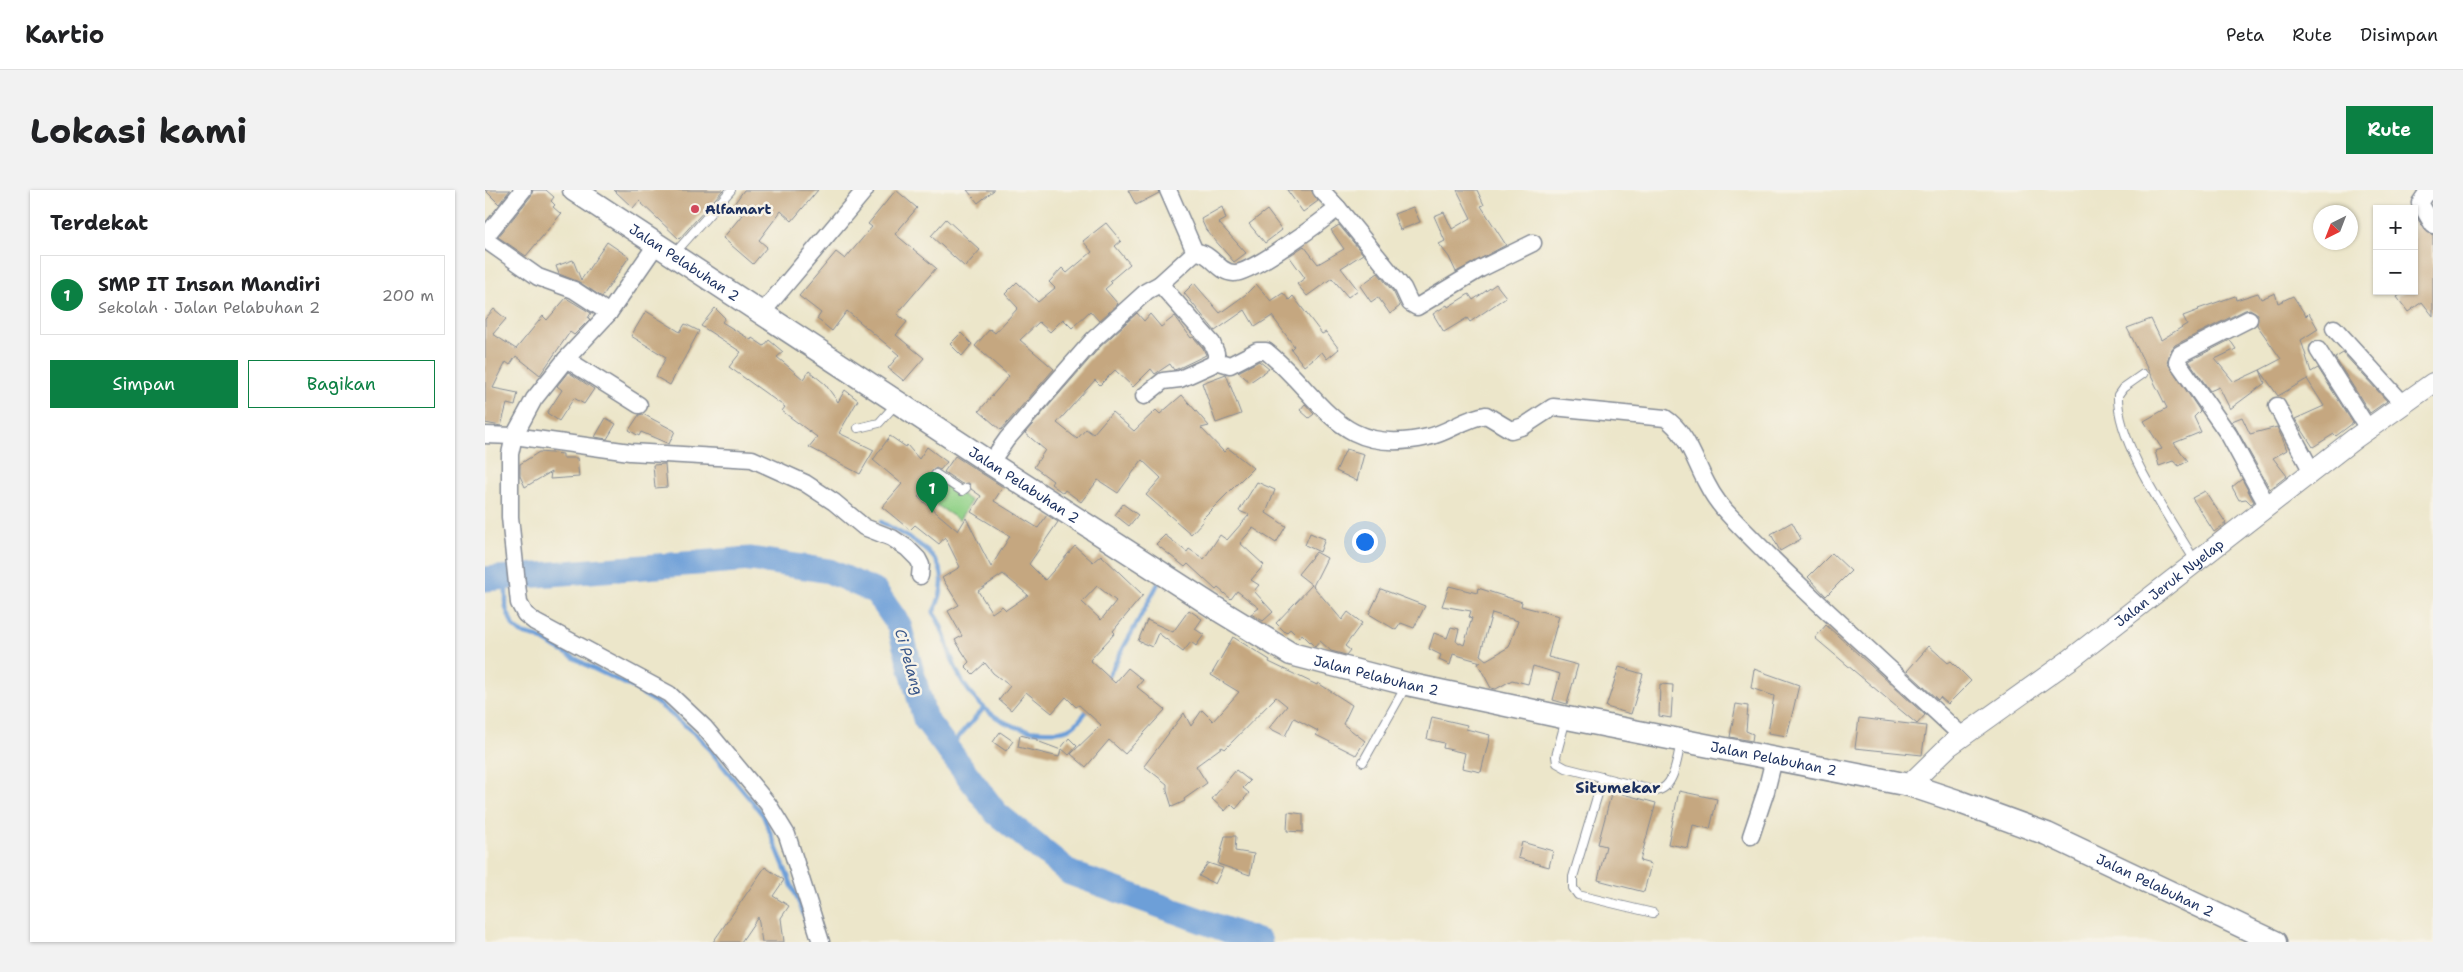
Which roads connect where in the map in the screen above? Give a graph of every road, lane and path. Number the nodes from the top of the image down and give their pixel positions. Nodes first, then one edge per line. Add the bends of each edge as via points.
1 (523, 190) edge
2 (574, 190) edge
3 (731, 190) edge
4 (865, 190) edge
5 (1321, 190) edge
6 (1172, 191) edge
7 (2433, 191) edge
8 (1338, 208) junction
9 (2433, 225) edge
10 (1533, 243) dead end
11 (665, 251) junction
12 (490, 252) edge
13 (1195, 252) junction
14 (1159, 284) junction
15 (609, 313) junction
16 (761, 314) junction
17 (2249, 319) dead end
18 (2335, 328) dead end
19 (2318, 350) dead end
20 (566, 359) junction
21 (1216, 361) junction
22 (2143, 374) dead end
23 (2433, 383) edge
24 (1144, 396) dead end
25 (897, 403) junction
26 (639, 405) dead end
27 (2404, 405) junction
28 (2277, 406) dead end
29 (859, 428) dead end
30 (2369, 430) junction
31 (485, 435) edge
32 (514, 436) junction
33 (985, 464) junction
34 (2312, 472) junction
35 (936, 474) dead end
36 (966, 488) dead end
37 (2268, 506) junction
38 (2196, 563) junction
39 (920, 576) dead end
40 (1407, 684) junction
41 (1567, 718) junction
42 (1962, 736) junction
43 (1681, 742) junction
44 (1774, 759) junction
45 (1363, 762) dead end
46 (1603, 777) junction
47 (1909, 786) junction
48 (1751, 836) dead end
49 (1653, 913) dead end
50 (821, 942) edge
51 (2275, 942) edge

1 - 12 street via 486,236
2 - 11 main road, Jalan Pelabuhan 2
3 - 11 lane
4 - 16 street
5 - 8 street
6 - 13 street
7 - 9 street via 2426,194 2421,203
8 - 10 street via 1415,307
8 - 13 street via 1303,234 1236,274 1224,270 1201,252
11 - 15 street
11 - 16 main road, Jalan Pelabuhan 2
12 - 15 street via 538,277 574,290
13 - 14 street
14 - 21 street via 1212,343
14 - 33 street via 1093,340
15 - 20 street
16 - 25 main road, Jalan Pelabuhan 2
17 - 37 street via 2180,354 2177,360 2229,435
18 - 27 street
19 - 30 street
20 - 26 street
20 - 32 street via 534,399
21 - 24 street via 1180,378 1163,381
21 - 42 street via 1230,364 1257,351 1266,351 1333,420 1379,442 1430,437 1486,415 1506,428 1516,429 1553,407 1665,418 1686,442 1708,487 1730,517
22 - 38 lane via 2118,395 2121,426 2131,450
23 - 27 street, Jalan Jeruk Nyelap
25 - 29 lane via 879,423
25 - 33 main road, Jalan Pelabuhan 2
27 - 30 street, Jalan Jeruk Nyelap
28 - 34 street
30 - 34 street, Jalan Jeruk Nyelap
31 - 32 street
32 - 39 street via 629,452 752,459 805,483 835,502 864,527 907,548 921,565
32 - 50 street via 510,454 510,517 519,603 525,614 669,694 705,728 769,804 787,835
33 - 40 main road, Jalan Pelabuhan 2 via 1291,654
34 - 37 street, Jalan Jeruk Nyelap
35 - 36 lane via 962,491
37 - 38 street, Jalan Jeruk Nyelap
38 - 42 street, Jalan Jeruk Nyelap via 2045,678
40 - 41 main road, Jalan Pelabuhan 2
40 - 45 lane
41 - 43 main road, Jalan Pelabuhan 2
41 - 46 lane via 1557,763
42 - 47 street, Jalan Jeruk Nyelap via 1935,758
43 - 44 main road, Jalan Pelabuhan 2
43 - 46 lane via 1669,784 1663,790
44 - 47 main road, Jalan Pelabuhan 2
44 - 48 street
46 - 49 lane via 1573,877 1573,888 1578,895
47 - 51 main road, Jalan Pelabuhan 2 via 2047,834

